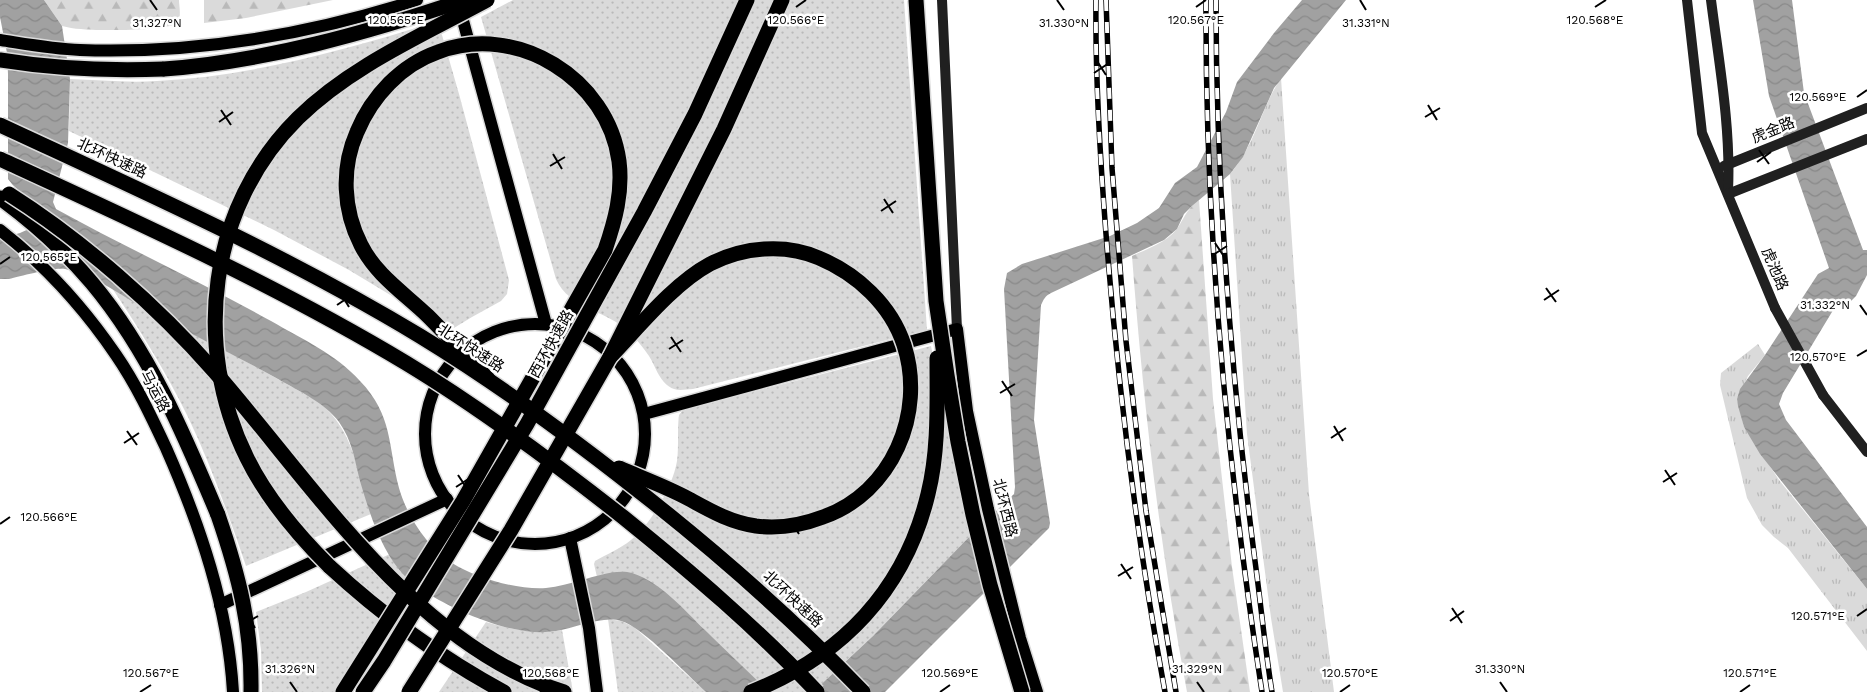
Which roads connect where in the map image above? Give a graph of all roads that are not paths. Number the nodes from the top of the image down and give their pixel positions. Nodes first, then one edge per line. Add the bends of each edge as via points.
1 (418, 0) edge
2 (457, 0) edge
3 (464, 0) edge
4 (486, 0) edge
5 (746, 0) edge
6 (782, 0) edge
7 (916, 0) edge
8 (942, 0) edge
9 (1688, 0) edge
10 (1711, 0) edge
11 (0, 40) edge
12 (0, 60) edge
13 (1867, 108) edge
14 (0, 125) edge
15 (1867, 139) edge
16 (0, 158) edge
17 (1729, 164) junction
18 (1717, 168) junction
19 (1728, 194) junction
20 (3, 195) edge
21 (0, 230) edge
22 (936, 301) junction
23 (546, 324) junction
24 (957, 329) junction
25 (610, 357) junction
26 (488, 379) junction
27 (644, 414) junction
28 (1867, 452) edge
29 (599, 458) junction
30 (447, 499) junction
31 (570, 538) junction
32 (220, 604) junction
33 (232, 692) edge
34 (251, 692) edge
35 (343, 692) edge
36 (363, 692) edge
37 (409, 692) edge
38 (504, 692) edge
39 (564, 692) edge
40 (598, 692) edge
41 (751, 692) edge
42 (818, 692) edge
43 (863, 692) edge
44 (1022, 692) edge
45 (1037, 692) edge

1 - 11 main road via 329,24 200,48 72,50
2 - 23 main road
3 - 12 highway, bridge via 391,24 310,45 202,66 94,70
4 - 38 highway, bridge via 351,77 306,111 278,141 247,189 226,241 219,275 214,333 222,390 240,443 265,490 294,528 329,566 394,620 468,673
5 - 36 highway, 西环快速路, bridge via 695,114 527,424
6 - 25 highway, bridge via 724,128
7 - 22 highway, bridge
8 - 24 main road
9 - 18 main road, 虎池路 via 1702,133
10 - 17 main road, 虎池路 via 1728,128
13 - 17 main road, 虎金路
14 - 26 highway, 北环快速路, bridge via 256,246 419,335
15 - 19 main road
16 - 42 highway, bridge via 310,309 469,402 669,554 744,620
17 - 18 main road, 虎金路
17 - 19 main road, 虎池路
18 - 19 main road, 虎池路
19 - 28 main road, 虎池路, bridge via 1775,308 1823,395
20 - 34 highway, bridge via 92,283 136,344 169,404 218,515 237,573 245,609
20 - 39 highway, bridge via 59,227 171,326 215,372 369,554 426,609 482,653 525,677
21 - 32 main road, 马运路 via 41,266 76,304 134,383 192,511
22 - 41 highway, bridge via 937,399 933,462 925,506 904,560 881,596 844,638 814,660
22 - 44 highway, bridge via 965,482 990,585
23 - 27 main road via 574,330 610,353 632,381
23 - 30 main road via 518,324 478,339 456,356 439,379 428,405 426,447 433,475
24 - 27 main road
24 - 45 main road, 北环西路 via 967,411 988,509
25 - 29 highway, bridge via 680,285 711,264 754,250 798,251 842,269 868,289 886,310 907,357 909,406 900,444 873,486 838,512 794,525 757,526 727,519
25 - 37 highway, bridge via 511,530
26 - 29 highway, 北环快速路, bridge
26 - 35 highway, bridge via 375,267 357,237 346,196 347,166 354,139 364,116 379,95 423,58 447,49 478,44 511,47 541,57 585,88 605,116 614,139 620,174 619,200 605,250 463,501
27 - 31 main road via 642,462 629,492 609,516
29 - 43 highway, 北环快速路, bridge via 766,596
30 - 31 main road via 473,525 507,540 543,544
30 - 32 main road
31 - 40 main road via 589,628
32 - 33 main road, 马运路 via 230,656

